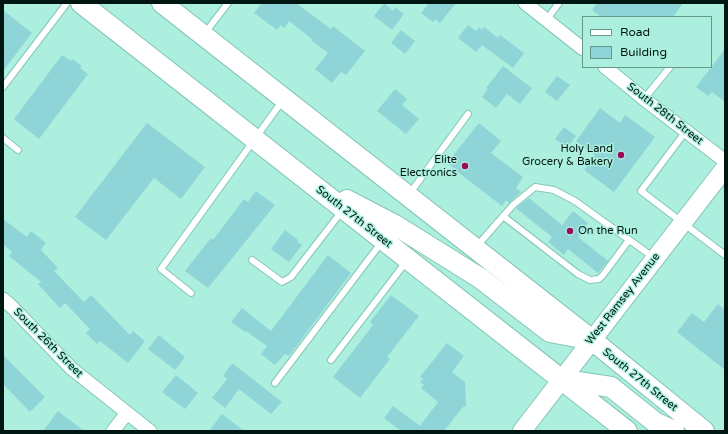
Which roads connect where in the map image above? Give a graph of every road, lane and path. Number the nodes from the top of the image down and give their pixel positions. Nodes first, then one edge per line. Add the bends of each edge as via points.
1 (67, 3) edge
2 (81, 3) edge
3 (162, 3) edge
4 (228, 3) edge
5 (526, 3) edge
6 (559, 3) edge
7 (547, 20) junction
8 (203, 36) junction
9 (582, 48) edge
10 (606, 68) edge
11 (669, 68) edge
12 (3, 87) edge
13 (284, 99) junction
14 (644, 99) junction
15 (468, 114) dead end
16 (686, 131) junction
17 (3, 138) edge
18 (254, 139) junction
19 (18, 150) dead end
20 (725, 161) edge
21 (725, 168) edge
22 (408, 196) junction
23 (347, 205) junction
24 (503, 216) junction
25 (683, 223) junction
26 (383, 240) junction
27 (629, 240) junction
28 (474, 249) junction
29 (725, 255) edge
30 (408, 259) junction
31 (655, 259) junction
32 (252, 260) dead end
33 (191, 293) dead end
34 (3, 299) edge
35 (592, 340) junction
36 (331, 360) dead end
37 (562, 380) junction
38 (275, 383) dead end
39 (127, 414) junction
40 (114, 431) edge
41 (150, 431) edge
42 (522, 431) edge
43 (628, 431) edge
44 (674, 431) edge
45 (704, 431) edge

1 - 12 lane
2 - 18 main road
3 - 8 main road, South 27th Street
4 - 8 lane
5 - 7 street
6 - 7 lane
7 - 9 street
8 - 13 main road, South 27th Street
10 - 14 street, South 28th Street
11 - 14 lane
13 - 18 lane
13 - 22 main road, South 27th Street
14 - 16 street, South 28th Street
15 - 22 lane
16 - 20 street, South 28th Street
16 - 25 lane via 641,191
17 - 19 lane
18 - 23 main road via 304,178
18 - 33 lane via 161,268
21 - 25 street, West Ramsey Avenue
22 - 28 main road, South 27th Street
23 - 26 main road, South 27th Street
23 - 32 lane via 291,277 282,282
23 - 35 main road via 395,225 480,278 550,332
24 - 27 lane via 535,187 554,190 575,201
24 - 27 lane via 578,274 590,280 599,279 603,275
24 - 28 lane
25 - 29 lane
25 - 31 street, West Ramsey Avenue
26 - 30 main road, South 27th Street
26 - 38 lane
27 - 31 lane
28 - 35 main road, South 27th Street
30 - 36 lane
30 - 37 main road, South 27th Street
31 - 35 street, West Ramsey Avenue
34 - 39 street, South 26th Street via 72,369
35 - 37 street, West Ramsey Avenue
35 - 45 main road, South 27th Street
37 - 42 street, West Ramsey Avenue
37 - 43 main road, South 27th Street
37 - 44 main road via 611,387 656,423
39 - 40 street
39 - 41 street, South 26th Street

